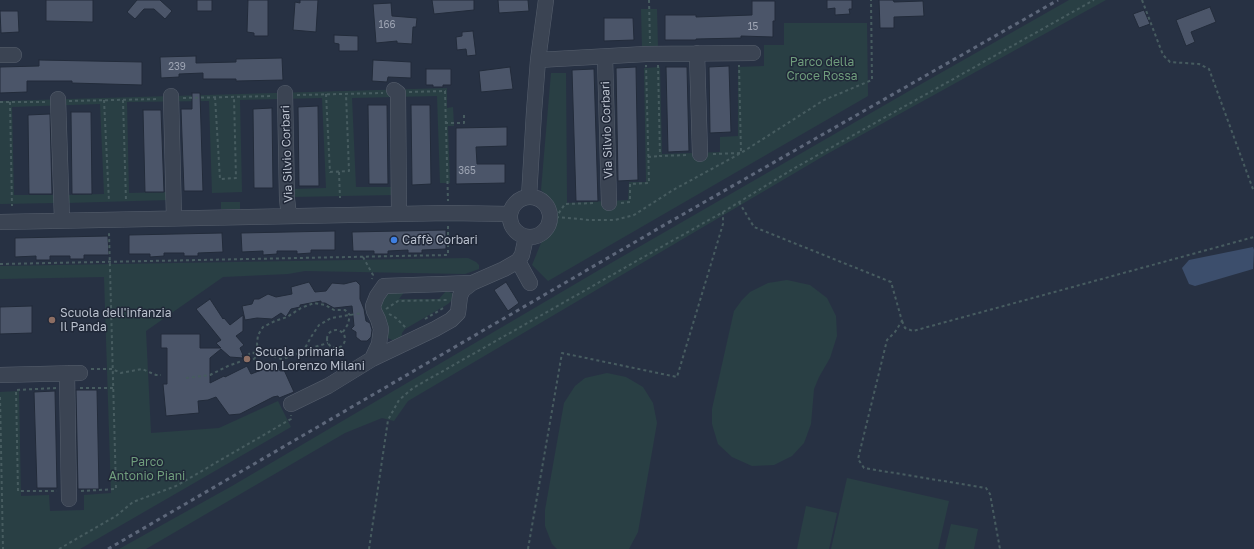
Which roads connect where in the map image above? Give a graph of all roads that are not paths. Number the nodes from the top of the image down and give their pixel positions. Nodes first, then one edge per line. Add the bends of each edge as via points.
1 (546, 0) edge
2 (698, 53) junction
3 (752, 53) dead end
4 (605, 57) junction
5 (538, 60) junction
6 (396, 91) road end
7 (285, 94) road end
8 (171, 97) road end
9 (58, 100) road end
10 (700, 154) dead end
11 (529, 197) junction
12 (609, 203) road end
13 (399, 214) junction
14 (510, 214) junction
15 (289, 216) junction
16 (174, 218) junction
17 (62, 220) junction
18 (0, 222) edge
19 (526, 237) junction
20 (518, 261) junction
21 (472, 283) junction
22 (530, 283) dead end
23 (440, 285) junction
24 (454, 300) junction
25 (372, 359) junction
26 (0, 375) edge
27 (291, 404) road end
28 (69, 495) road end

1 - 5 street
2 - 3 street
2 - 4 street
2 - 10 street
4 - 5 street
4 - 12 street, Via Silvio Corbari
5 - 11 street
6 - 13 street
7 - 15 street, Via Silvio Corbari
8 - 16 street
9 - 17 street
11 - 14 street via 519,200 511,208
11 - 19 street via 545,204 553,219 539,236
13 - 14 street, Via Silvio Corbari
13 - 15 street, Via Silvio Corbari
14 - 19 street via 515,231
15 - 16 street, Via Silvio Corbari
16 - 17 street, Via Silvio Corbari
17 - 18 street, Via Silvio Corbari
19 - 20 street
20 - 21 street
20 - 22 street
21 - 23 street
21 - 24 street
23 - 24 street via 455,290
23 - 25 street via 384,286 373,306 381,329 379,344
24 - 25 street via 458,313 451,320
25 - 27 street via 328,386
26 - 28 street via 77,372

